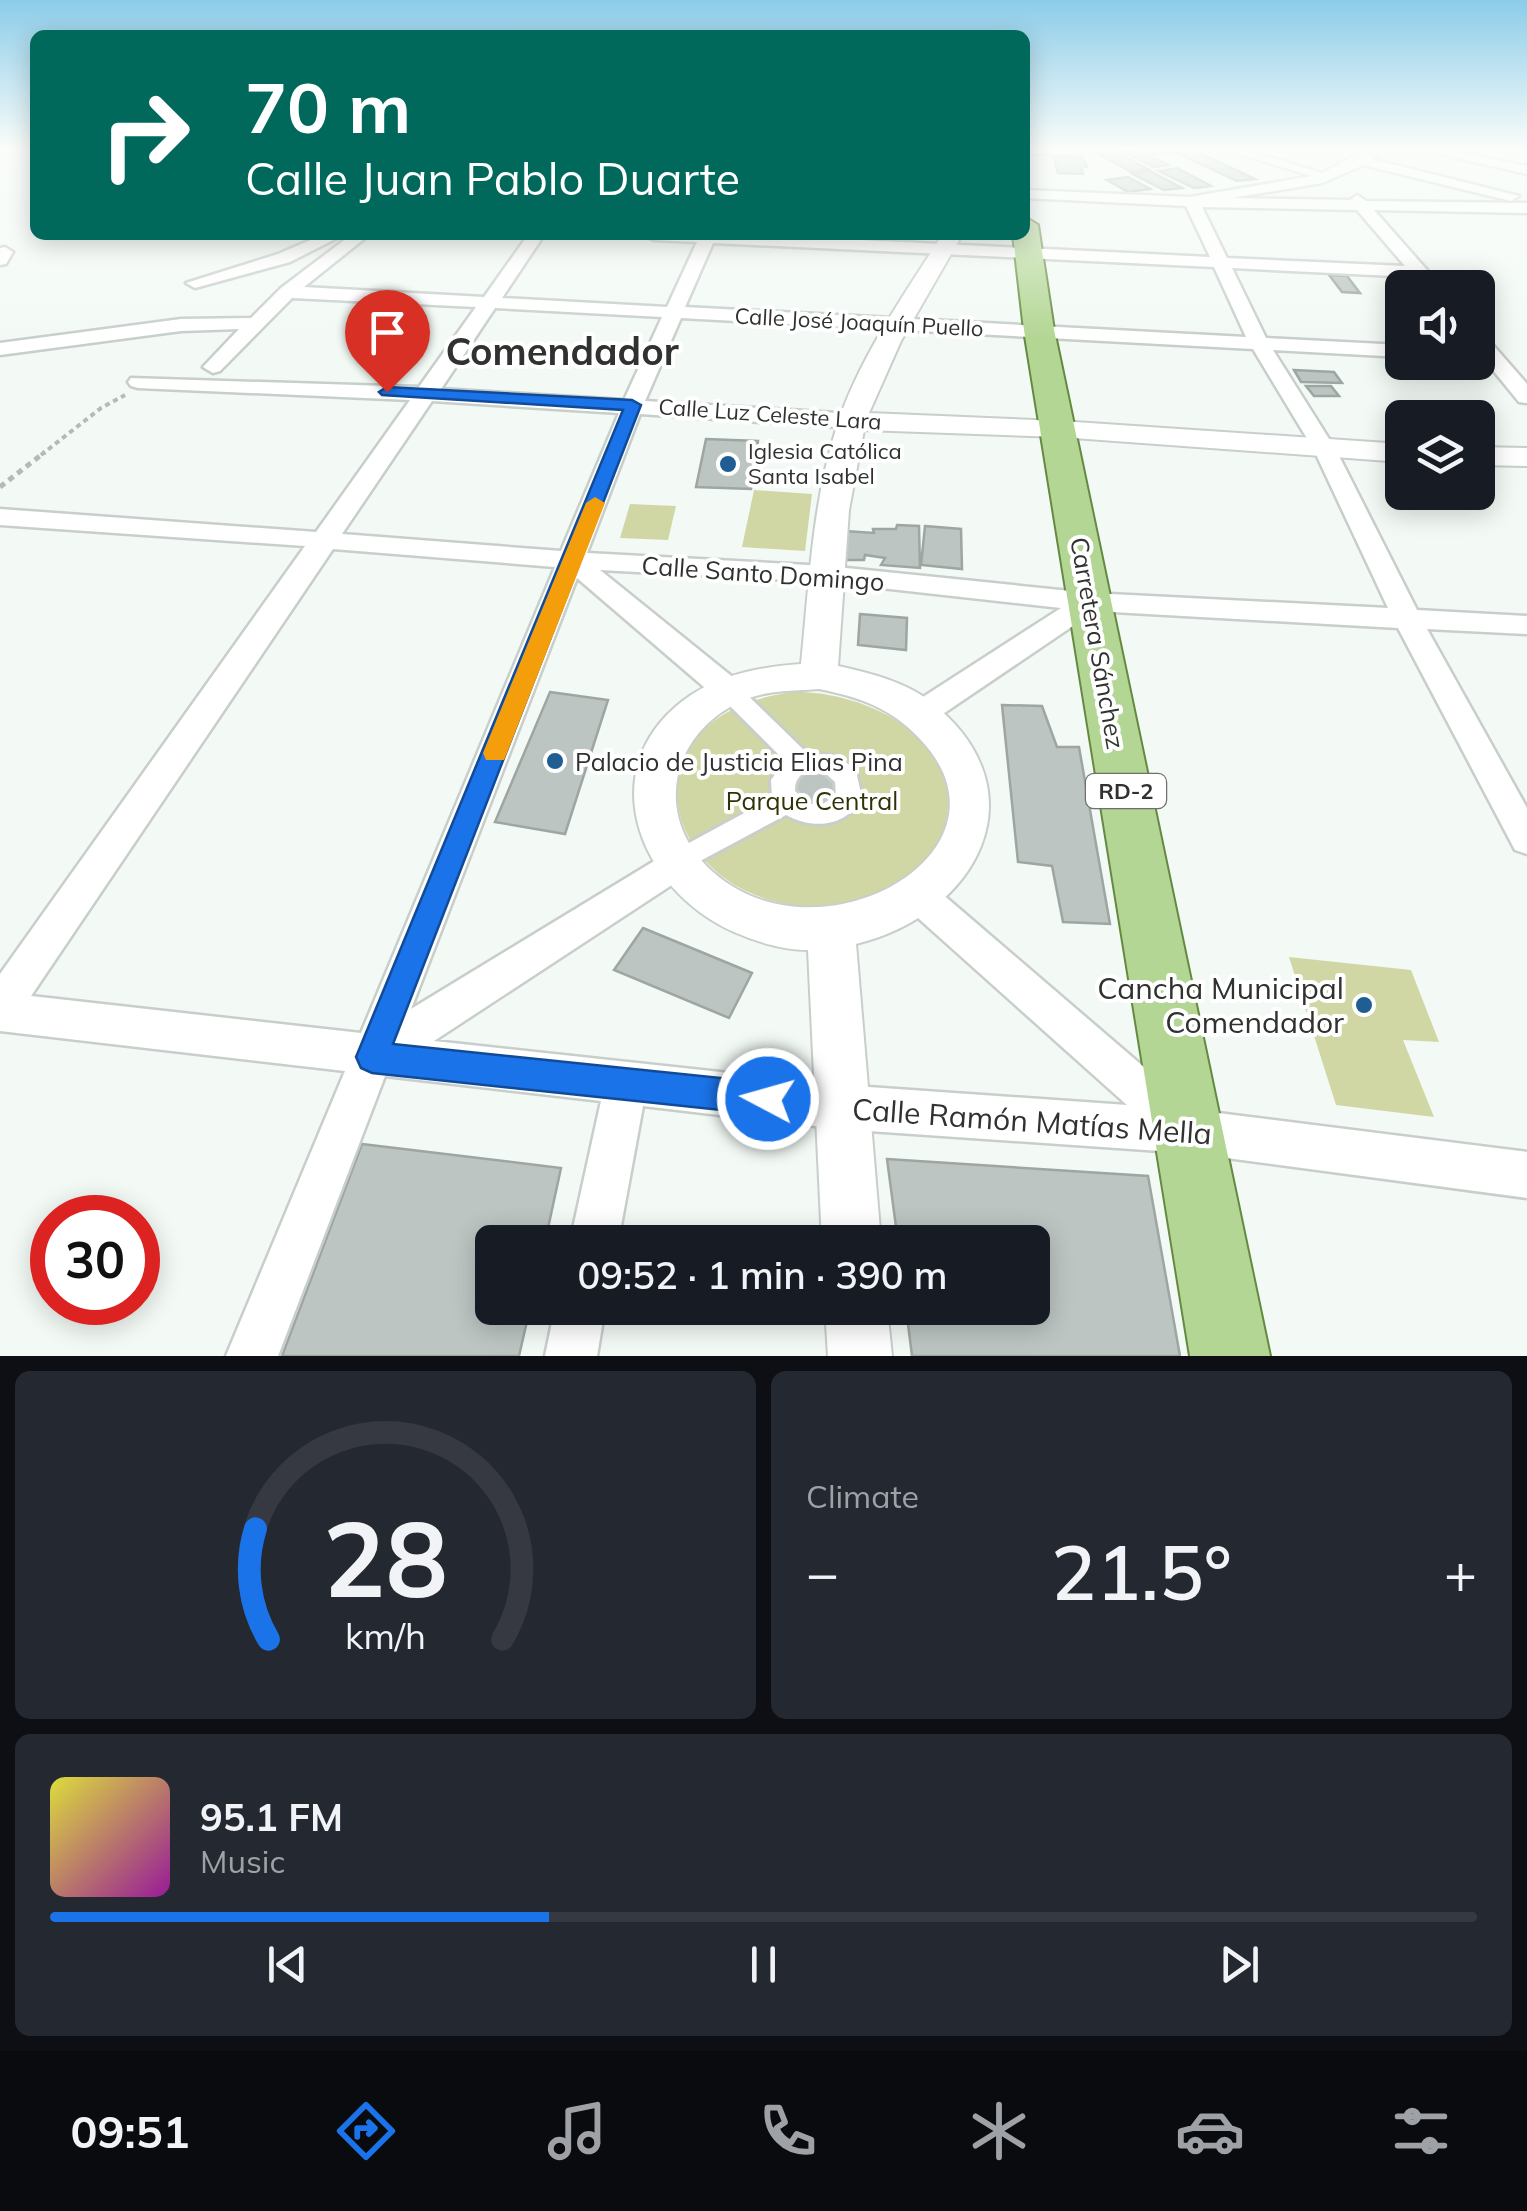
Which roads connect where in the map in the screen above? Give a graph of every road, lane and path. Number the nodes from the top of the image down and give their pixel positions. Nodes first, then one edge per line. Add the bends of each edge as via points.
1 (1197, 211) edge
2 (1370, 211) edge
3 (1030, 239) edge
4 (324, 240) edge
5 (355, 240) edge
6 (533, 240) edge
7 (706, 240) edge
8 (900, 240) edge
9 (988, 240) edge
10 (1028, 240) edge
11 (948, 241) edge
12 (1224, 264) junction
13 (1418, 270) edge
14 (1385, 271) edge
15 (195, 284) dead end
16 (287, 292) junction
17 (489, 304) junction
18 (676, 313) junction
19 (259, 324) junction
20 (898, 324) junction
21 (1040, 330) junction
22 (1260, 345) junction
23 (0, 349) edge
24 (1385, 349) edge
25 (1495, 363) edge
26 (213, 367) dead end
27 (138, 382) joint
28 (426, 394) junction
29 (1527, 396) edge
30 (632, 405) junction
31 (853, 421) junction
32 (1060, 429) junction
33 (1325, 450) junction
34 (1385, 452) edge
35 (1495, 456) edge
36 (1527, 457) edge
37 (0, 487) edge
38 (11, 518) edge
39 (0, 540) edge
40 (325, 540) junction
41 (573, 560) junction
42 (827, 574) junction
43 (1090, 602) junction
44 (1407, 618) junction
45 (1527, 625) edge
46 (819, 676) junction
47 (729, 692) junction
48 (920, 714) junction
49 (802, 763) junction
50 (787, 802) junction
51 (1527, 840) edge
52 (674, 864) junction
53 (922, 898) junction
54 (831, 930) junction
55 (0, 1010) edge
56 (372, 1057) junction
57 (626, 1084) junction
58 (840, 1106) junction
59 (1189, 1131) junction
60 (1527, 1174) edge
61 (597, 1225) edge
62 (850, 1225) edge
63 (577, 1325) edge
64 (857, 1325) edge
65 (252, 1356) edge
66 (571, 1356) edge
67 (860, 1356) edge
68 (1230, 1356) edge

1 - 12 street
2 - 13 street
3 - 12 street
4 - 15 street
5 - 16 street
6 - 17 street
7 - 18 street
8 - 11 street
9 - 11 street
10 - 21 main road, Carretera Sánchez / RD-2
11 - 20 street
12 - 14 street
12 - 22 street
16 - 17 street, Calle José Joaquín Puello
16 - 19 street
17 - 18 street, Calle José Joaquín Puello
17 - 28 street
18 - 20 street, Calle José Joaquín Puello
18 - 30 street
19 - 23 street via 163,327
19 - 26 street
20 - 21 street, Calle José Joaquín Puello
20 - 31 street
21 - 22 street, Calle José Joaquín Puello
21 - 32 main road, Carretera Sánchez / RD-2
22 - 24 street, Calle José Joaquín Puello
22 - 33 street
25 - 29 street
27 - 28 street, Calle Luz Celeste Lara
27 - 37 path
28 - 30 street, Calle Luz Celeste Lara
28 - 40 street
30 - 31 street, Calle Luz Celeste Lara
30 - 41 street
31 - 32 street, Calle Luz Celeste Lara
31 - 42 street
32 - 33 street, Calle Luz Celeste Lara
32 - 43 main road, Carretera Sánchez / RD-2
33 - 34 street, Calle Luz Celeste Lara
33 - 44 street
35 - 36 street
38 - 39 street
38 - 40 street, Calle Santo Domingo
40 - 41 street, Calle Santo Domingo
40 - 55 street
41 - 42 street, Calle Santo Domingo
41 - 47 street
41 - 56 street
42 - 43 street, Calle Santo Domingo
42 - 46 street
43 - 44 street, Calle Santo Domingo
43 - 48 street
43 - 59 main road, Carretera Sánchez / RD-2
44 - 45 street, Calle Santo Domingo
44 - 51 street
46 - 47 street via 772,679
46 - 48 street via 855,682
47 - 49 street
47 - 52 street via 692,714 666,745 652,783 654,824
48 - 53 street via 949,744 967,782 969,823 954,863
49 - 50 street via 782,783
49 - 50 street via 839,770 847,778 848,798 820,816
50 - 52 street
52 - 54 street via 702,893 740,915
52 - 56 street
53 - 54 street via 880,920
53 - 59 street
54 - 58 street
55 - 56 street, Calle Ramón Matías Mella
56 - 57 street, Calle Ramón Matías Mella
56 - 65 street
57 - 58 street, Calle Ramón Matías Mella
57 - 61 street
58 - 59 street, Calle Ramón Matías Mella
58 - 62 street
59 - 60 street, Calle Ramón Matías Mella
59 - 68 main road, Carretera Sánchez / RD-2
63 - 66 street
64 - 67 street

